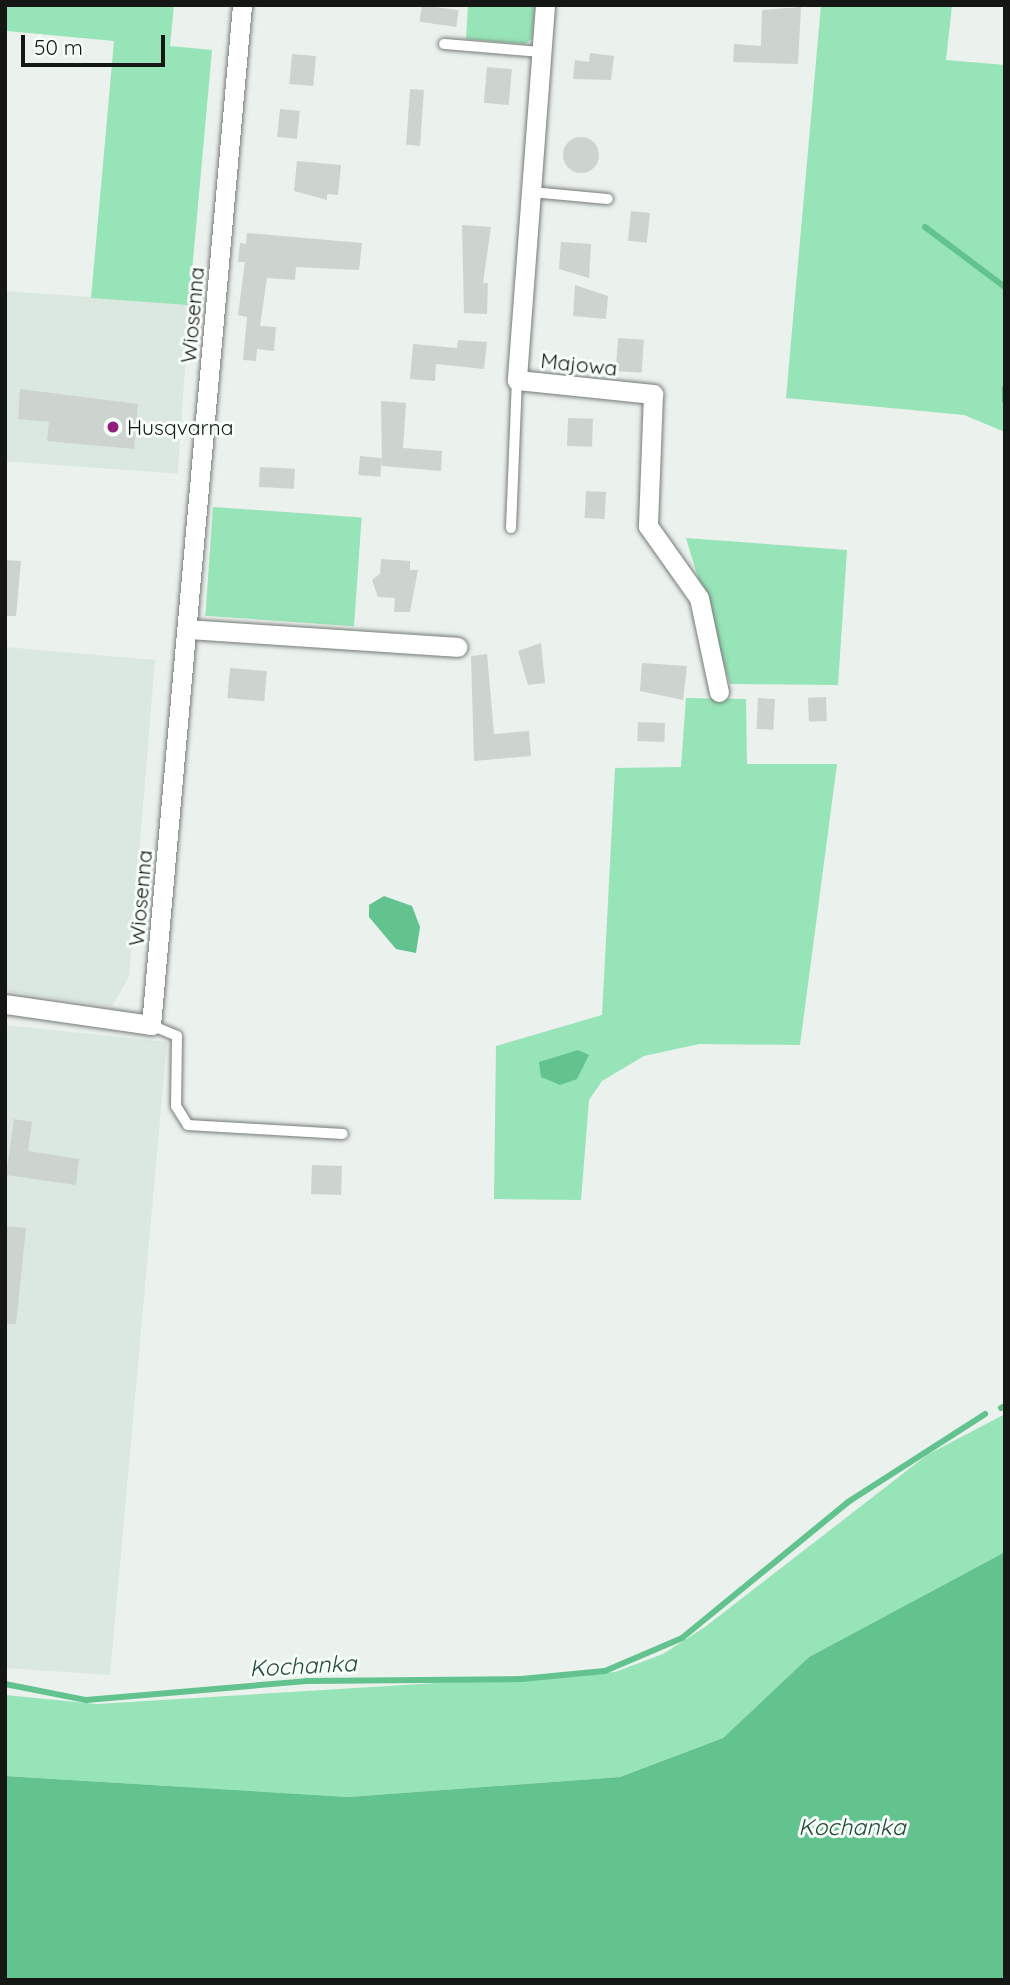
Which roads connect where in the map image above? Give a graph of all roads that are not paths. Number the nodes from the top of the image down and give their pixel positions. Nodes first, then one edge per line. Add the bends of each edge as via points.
1 (242, 5) edge
2 (545, 5) edge
3 (444, 44) dead end
4 (542, 52) junction
5 (531, 192) junction
6 (608, 200) dead end
7 (516, 380) junction
8 (511, 528) dead end
9 (187, 629) junction
10 (457, 647) dead end
11 (719, 692) dead end
12 (5, 1004) edge
13 (151, 1025) junction
14 (343, 1134) dead end

1 - 9 street, Wiosenna
2 - 4 street, Majowa
3 - 4 lane
4 - 5 street, Majowa
5 - 6 lane
5 - 7 street, Majowa
7 - 8 lane
7 - 11 street, Majowa via 653,394 648,526 699,598
9 - 10 street
9 - 13 street, Wiosenna
12 - 13 street
13 - 14 lane via 177,1036 176,1106 188,1125

